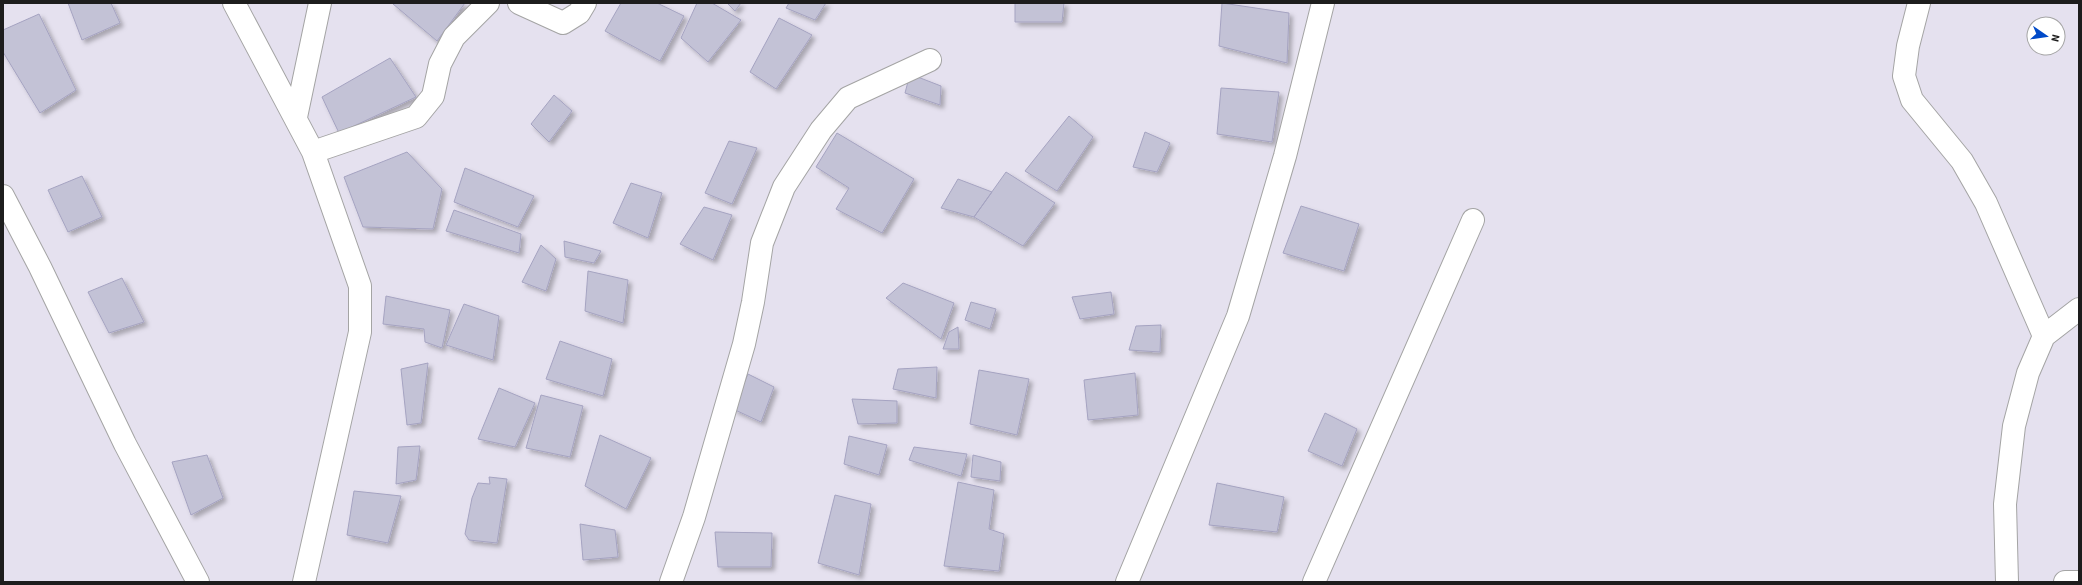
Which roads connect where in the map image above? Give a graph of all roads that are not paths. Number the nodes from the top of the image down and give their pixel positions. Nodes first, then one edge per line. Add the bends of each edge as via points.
1 (234, 3) edge
2 (320, 3) edge
3 (488, 3) edge
4 (519, 3) edge
5 (585, 3) edge
6 (1323, 3) edge
7 (1919, 3) edge
8 (930, 60) dead end
9 (296, 117) junction
10 (313, 152) junction
11 (3, 196) edge
12 (1473, 220) dead end
13 (2079, 309) edge
14 (2044, 336) junction
15 (198, 582) edge
16 (304, 582) edge
17 (671, 582) edge
18 (1127, 582) edge
19 (1314, 582) edge
20 (2007, 582) edge
21 (2065, 582) edge
22 (2079, 582) edge

1 - 9 street
2 - 9 street
3 - 10 street via 454,37 440,64 433,96 416,117
4 - 5 street via 563,23 580,13
6 - 18 street via 1285,156 1238,316
7 - 14 street via 1908,46 1904,76 1912,100 1962,161 1986,203
8 - 17 street via 848,98 821,130 784,187 762,243 744,344 694,517
9 - 10 street
10 - 16 street via 360,286 360,332
11 - 15 street via 125,444
12 - 19 street
13 - 14 street
14 - 20 street via 2028,372 2014,426 2005,504
21 - 22 street

